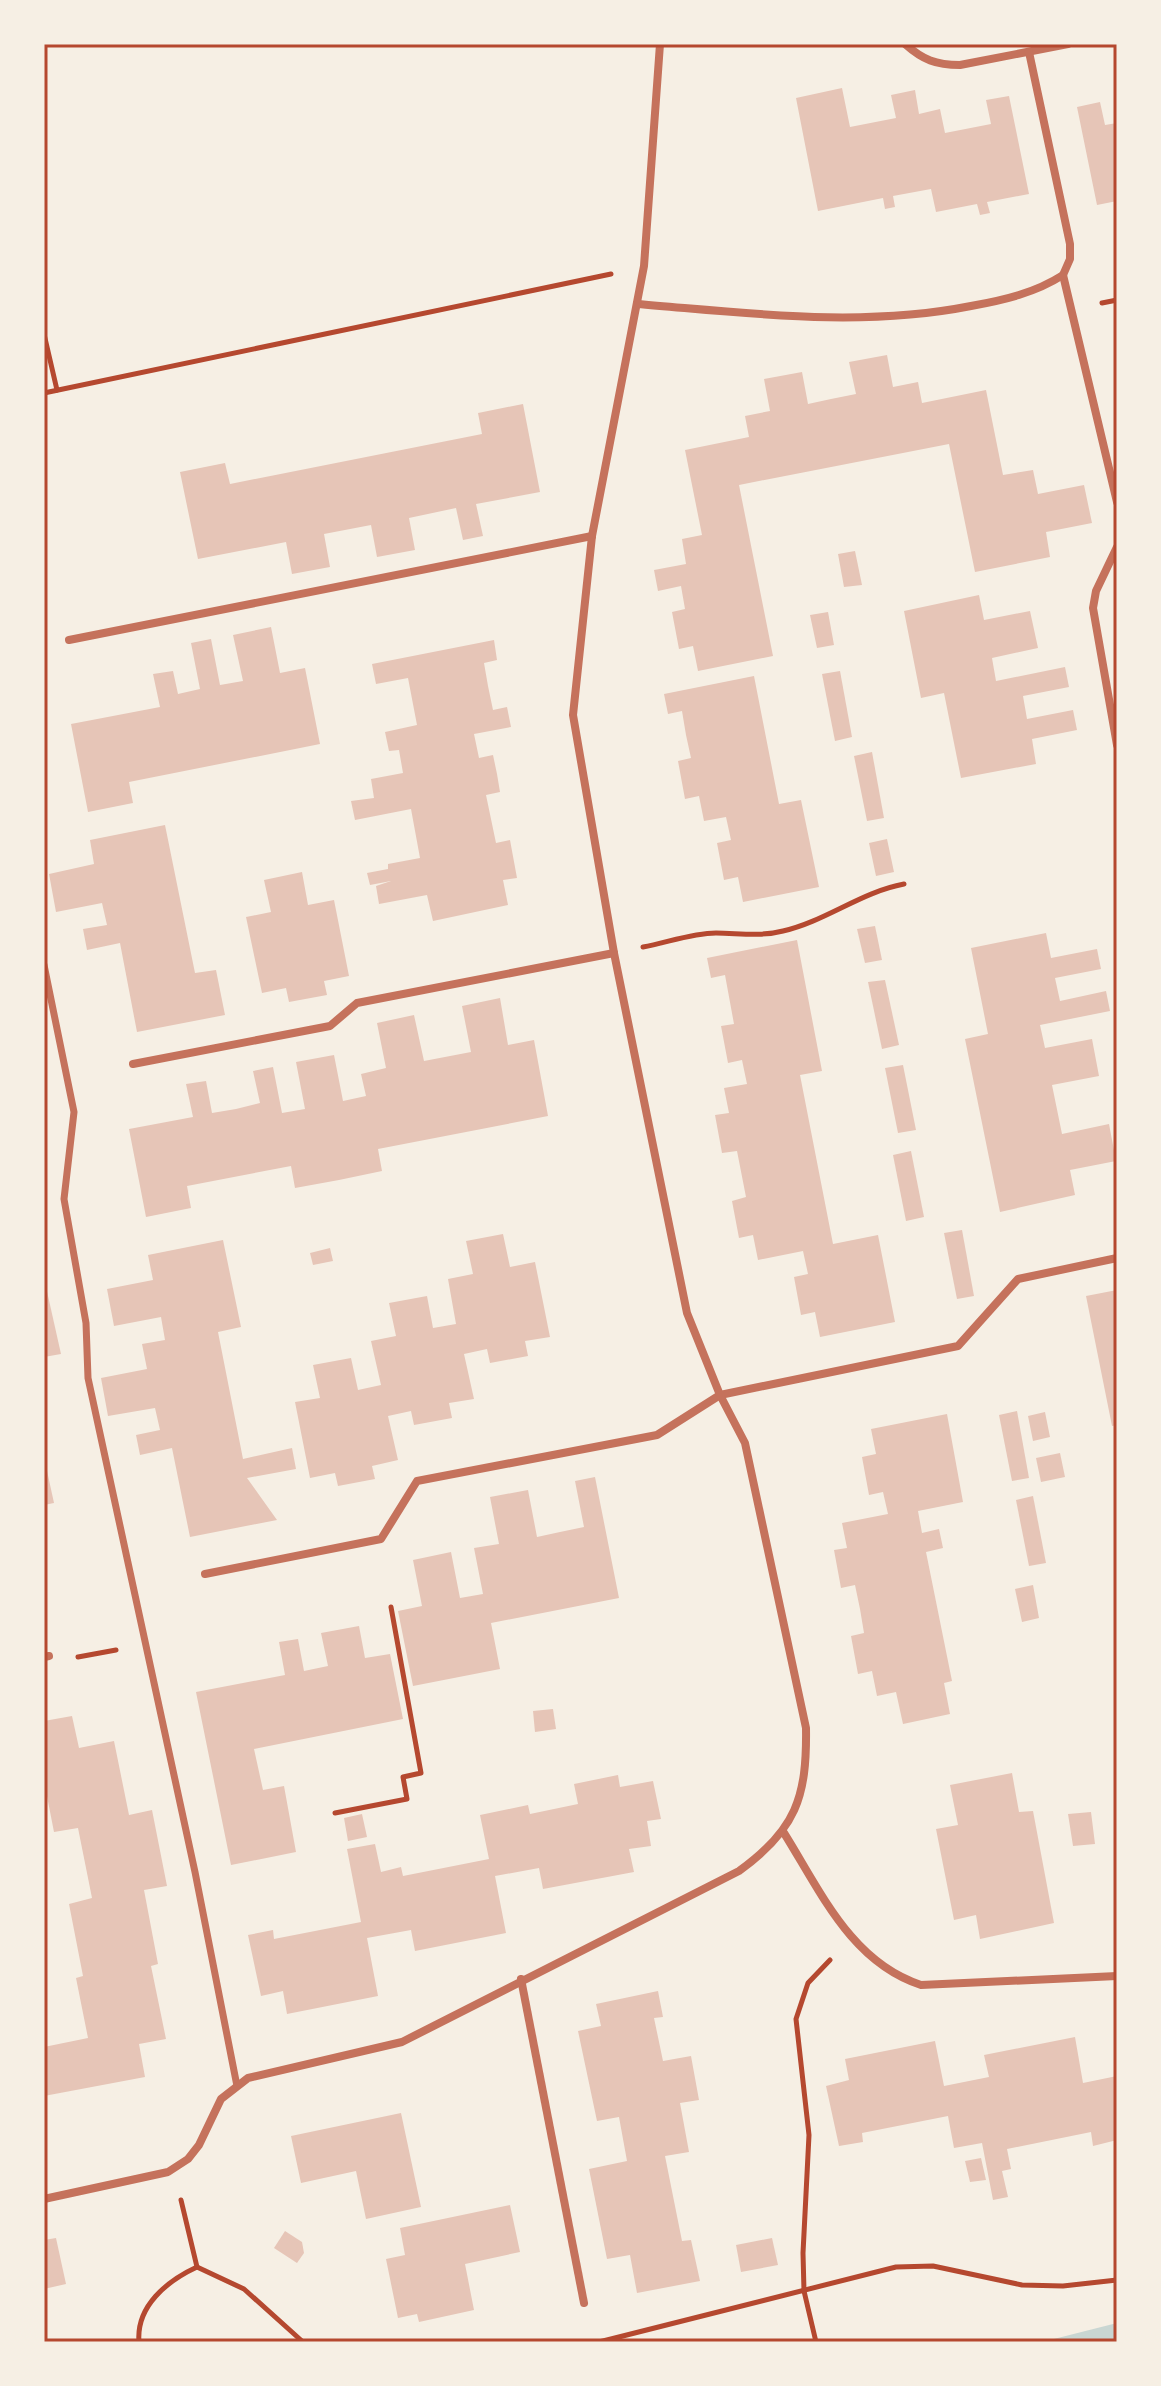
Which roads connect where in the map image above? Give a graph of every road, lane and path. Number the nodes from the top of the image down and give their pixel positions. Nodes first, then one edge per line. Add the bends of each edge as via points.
1 (660, 44) edge
2 (905, 44) edge
3 (1068, 44) edge
4 (1029, 52) junction
5 (644, 266) junction
6 (1063, 275) junction
7 (637, 304) junction
8 (44, 334) edge
9 (57, 390) junction
10 (44, 393) edge
11 (1117, 502) edge
12 (592, 536) junction
13 (1117, 547) edge
14 (69, 640) dead end
15 (1117, 745) edge
16 (904, 884) dead end
17 (614, 953) junction
18 (44, 965) edge
19 (133, 1064) dead end
20 (1117, 1258) edge
21 (720, 1395) junction
22 (205, 1574) dead end
23 (391, 1607) dead end
24 (144, 1645) junction
25 (47, 1656) edge
26 (335, 1813) dead end
27 (784, 1833) junction
28 (849, 1938) junction
29 (1117, 1976) edge
30 (521, 1979) junction
31 (237, 2086) junction
32 (174, 2168) junction
33 (44, 2199) edge
34 (197, 2267) junction
35 (1117, 2280) edge
36 (804, 2291) junction
37 (584, 2303) dead end
38 (139, 2342) edge
39 (303, 2342) edge
40 (599, 2342) edge
41 (816, 2342) edge

1 - 5 street
2 - 4 street via 942,65
3 - 4 street
4 - 6 street via 1070,244
5 - 7 street
5 - 9 path
6 - 7 street via 997,301 887,319
6 - 11 street
7 - 12 street
8 - 9 path
9 - 10 path
12 - 14 street
12 - 17 street via 573,715
13 - 15 street via 1093,608
16 - 17 path via 781,932 716,933
17 - 19 street via 357,1003 330,1026
17 - 21 street via 687,1313
18 - 24 street via 74,1112 64,1199 86,1323 88,1378
20 - 21 street via 1018,1279 958,1346
21 - 22 street via 657,1435 417,1481 381,1539
21 - 27 street via 745,1443 806,1728 803,1781
23 - 26 path via 421,1773 403,1777 407,1799
24 - 25 path
24 - 31 street
27 - 28 street
27 - 30 street via 739,1871
28 - 29 street via 894,1976 921,1985
28 - 36 path via 808,1983 796,2019 809,2135
30 - 31 street via 402,2042 265,2074
30 - 37 street
31 - 32 street via 221,2099 194,2152
32 - 33 street via 146,2179
32 - 34 path
34 - 38 path via 157,2294 142,2315
34 - 39 path via 244,2289
35 - 36 path via 1022,2285 933,2266 896,2267
36 - 40 path
36 - 41 path

